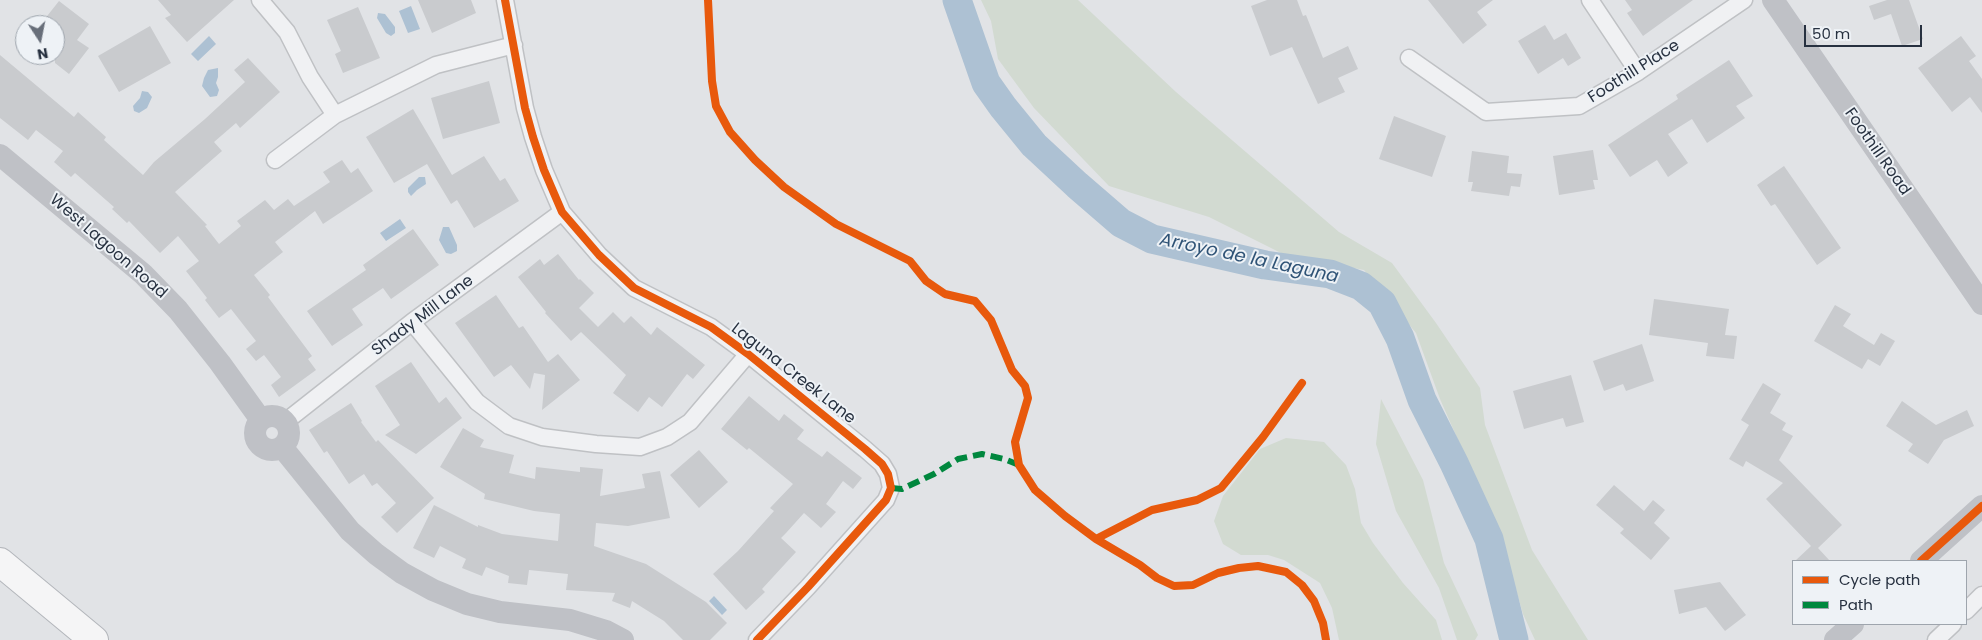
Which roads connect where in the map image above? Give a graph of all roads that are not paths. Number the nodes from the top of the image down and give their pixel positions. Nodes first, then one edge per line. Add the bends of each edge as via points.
1 (260, 0) edge
2 (505, 0) edge
3 (1590, 0) edge
4 (1744, 0) edge
5 (1773, 0) edge
6 (514, 45) junction
7 (1409, 58) dead end
8 (1638, 72) junction
9 (335, 115) junction
10 (0, 155) edge
11 (275, 160) dead end
12 (562, 212) junction
13 (1982, 304) edge
14 (412, 322) junction
15 (748, 354) junction
16 (261, 420) junction
17 (285, 422) junction
18 (282, 447) junction
19 (1982, 506) edge
20 (1922, 560) edge
21 (0, 562) edge
22 (1982, 595) edge
23 (1967, 610) edge
24 (61, 612) junction
25 (1852, 625) edge
26 (1951, 625) edge
27 (94, 640) edge
28 (102, 640) edge
29 (623, 640) edge
30 (757, 640) edge
31 (1836, 640) edge
32 (1936, 640) edge

1 - 9 street via 287,32 310,77
2 - 6 street, Laguna Creek Lane
3 - 8 street
4 - 8 street, Foothill Place
5 - 13 street, Foothill Road
6 - 9 street via 436,65
6 - 12 street, Laguna Creek Lane via 533,137
7 - 8 street, Foothill Place via 1486,112 1579,106
9 - 11 street
10 - 16 street, West Lagoon Road via 143,274 190,325
12 - 14 street, Shady Mill Lane
12 - 15 street, Laguna Creek Lane via 599,255 634,288 711,327
14 - 15 street via 477,402 509,426 542,437 596,444 640,446 667,436 690,422
14 - 17 street, Shady Mill Lane
15 - 30 street, Laguna Creek Lane via 882,464 891,488 873,516
16 - 17 street via 274,416
16 - 18 street via 256,431 258,442 270,450
17 - 18 street via 289,432
18 - 29 street via 350,530 402,573 468,604 500,612 570,620
19 - 20 street
21 - 24 highway
22 - 23 street
24 - 27 highway
24 - 28 highway
25 - 31 street
26 - 32 street

